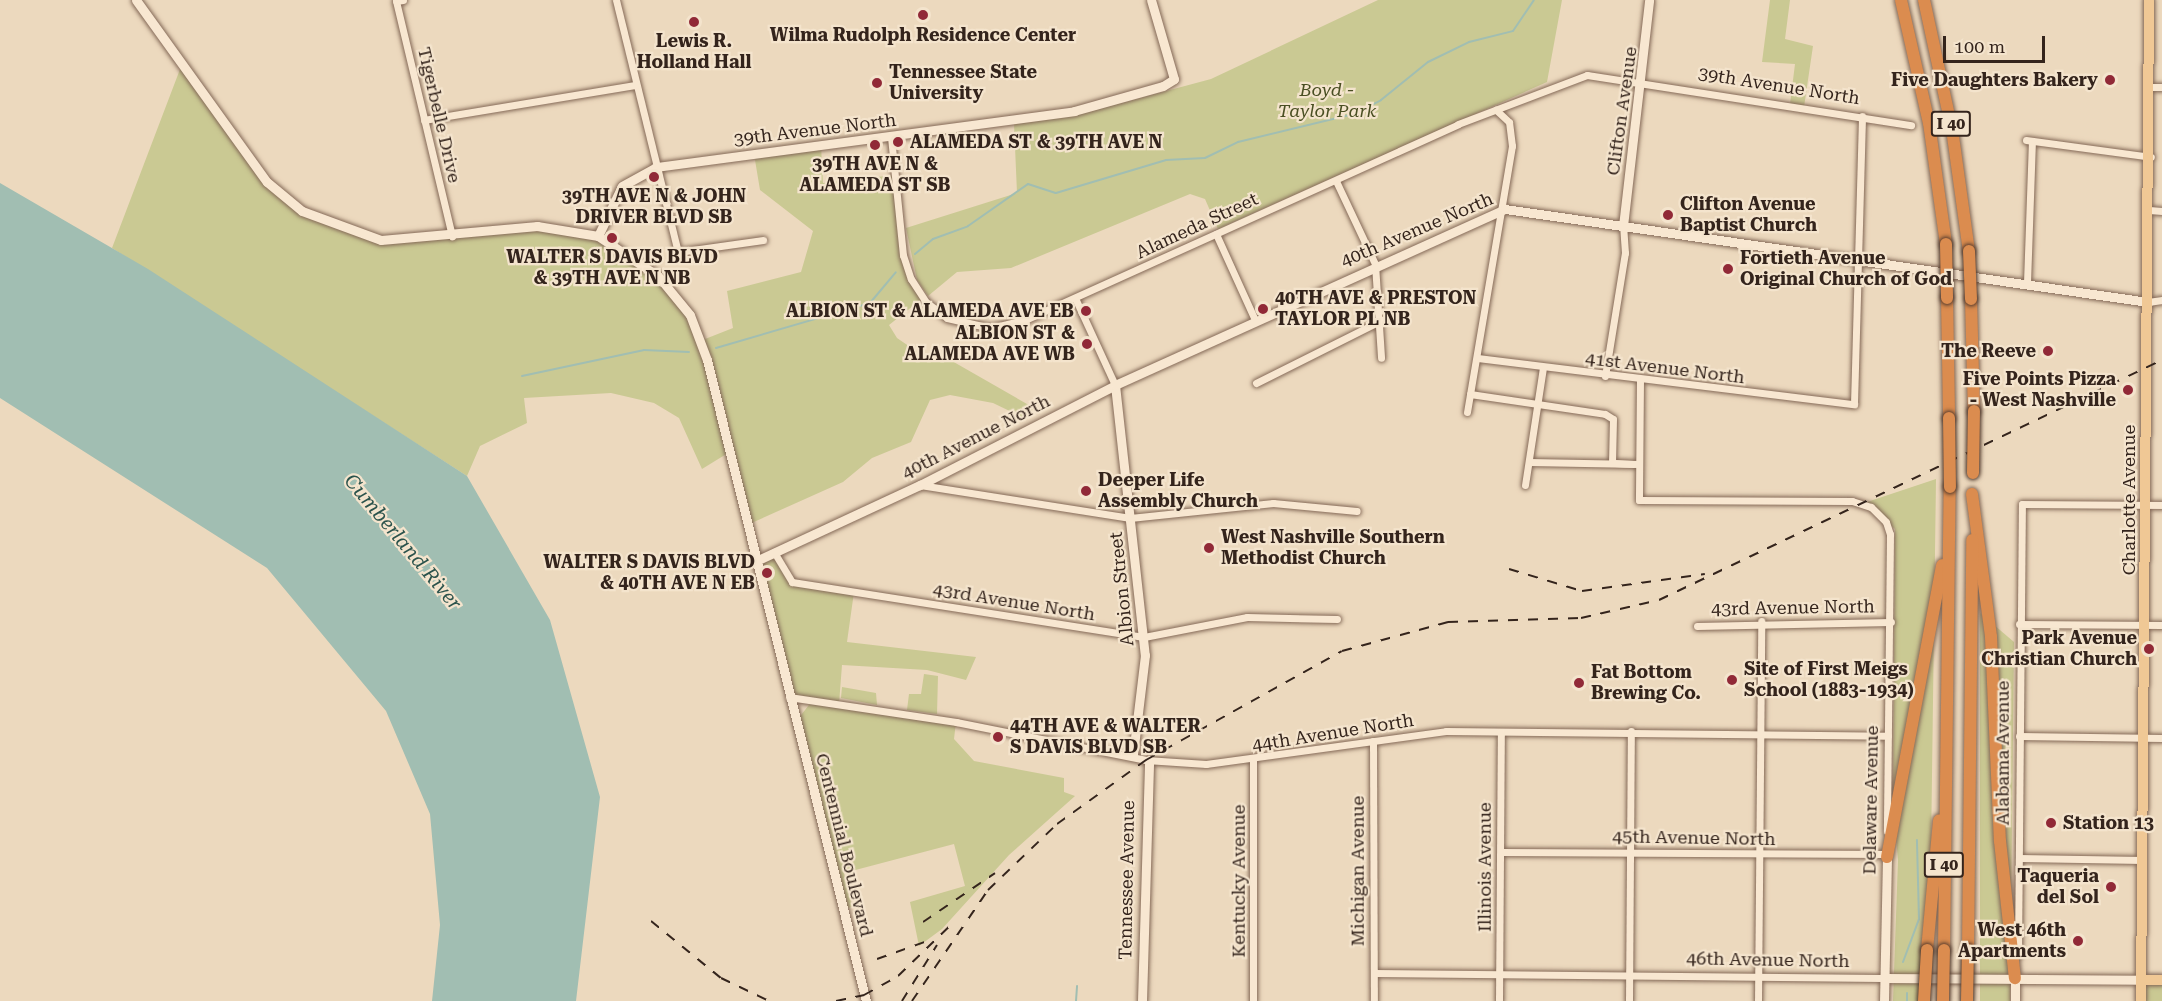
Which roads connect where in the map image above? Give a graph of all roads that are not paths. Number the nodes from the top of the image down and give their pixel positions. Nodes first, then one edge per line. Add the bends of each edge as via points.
1 (135, 0) edge
2 (616, 0) edge
3 (1151, 0) edge
4 (1649, 0) edge
5 (1901, 0) edge
6 (1924, 0) edge
7 (2149, 0) edge
8 (399, 1) edge
9 (1642, 80) junction
10 (636, 85) junction
11 (2156, 87) edge
12 (1496, 110) junction
13 (1862, 116) junction
14 (424, 120) junction
15 (1911, 125) dead end
16 (891, 137) junction
17 (2151, 157) junction
18 (656, 167) junction
19 (1336, 181) junction
20 (1505, 209) junction
21 (2149, 210) junction
22 (2162, 211) edge
23 (1623, 226) junction
24 (1216, 234) junction
25 (452, 236) junction
26 (598, 236) junction
27 (763, 240) dead end
28 (1858, 261) junction
29 (1375, 264) junction
30 (2027, 283) junction
31 (1075, 298) junction
32 (2162, 300) edge
33 (2148, 302) junction
34 (1255, 320) junction
35 (1382, 320) junction
36 (1381, 358) dead end
37 (1477, 358) junction
38 (1543, 367) junction
39 (1605, 376) junction
40 (1640, 380) junction
41 (1256, 383) dead end
42 (1115, 385) junction
43 (1470, 394) junction
44 (1537, 404) junction
45 (1467, 412) dead end
46 (1529, 462) junction
47 (1613, 463) junction
48 (1636, 464) junction
49 (920, 485) junction
50 (1525, 486) dead end
51 (1972, 494) junction
52 (2146, 505) junction
53 (2162, 505) edge
54 (1357, 511) dead end
55 (1131, 518) junction
56 (1948, 528) junction
57 (774, 552) junction
58 (756, 561) junction
59 (1337, 619) dead end
60 (1761, 621) junction
61 (1891, 622) junction
62 (2019, 624) junction
63 (2145, 625) junction
64 (2162, 625) edge
65 (1697, 626) dead end
66 (1143, 637) junction
67 (789, 697) junction
68 (1631, 731) junction
69 (1501, 732) junction
70 (1757, 733) junction
71 (1888, 736) junction
72 (2019, 736) junction
73 (2144, 738) junction
74 (2162, 738) edge
75 (1373, 741) junction
76 (1133, 754) junction
77 (1149, 760) junction
78 (1253, 761) junction
79 (1945, 779) junction
80 (1501, 852) junction
81 (1630, 853) junction
82 (1758, 854) junction
83 (1887, 857) junction
84 (2019, 858) junction
85 (2143, 860) junction
86 (1374, 973) junction
87 (1499, 974) junction
88 (1629, 975) junction
89 (1759, 977) junction
90 (1885, 978) junction
91 (2015, 978) junction
92 (2142, 980) junction
93 (2162, 980) edge
94 (866, 1001) edge
95 (1142, 1001) edge
96 (1253, 1001) edge
97 (1374, 1001) edge
98 (1499, 1001) edge
99 (1629, 1001) edge
100 (1758, 1001) edge
101 (1884, 1001) edge
102 (1924, 1001) edge
103 (1943, 1001) edge
104 (1967, 1001) edge
105 (2015, 1001) edge
106 (2141, 1001) edge

1 - 25 street via 267,182 302,211 381,240
2 - 10 street
3 - 16 street, 39th Avenue North via 1174,79 1074,111
4 - 9 street, Clifton Avenue
5 - 56 highway, I 40, bridge via 1929,123 1946,244
6 - 51 highway, I 40, bridge via 1952,129 1969,250 1974,411
7 - 11 main road, Charlotte Avenue
8 - 14 street, Tigerbelle Drive
9 - 12 street, Alameda Street via 1587,75
9 - 13 street, 39th Avenue North
9 - 23 street, Clifton Avenue
10 - 14 street
10 - 18 street
11 - 17 main road, Charlotte Avenue
12 - 19 street, Alameda Street
12 - 20 street via 1511,128
13 - 15 street, 39th Avenue North
13 - 28 street
14 - 25 street, Tigerbelle Drive
16 - 18 street, 39th Avenue North
16 - 31 street, Alameda Street via 903,255 913,284 934,308 960,324 999,327
17 - 21 main road, Charlotte Avenue
17 - 30 street via 2029,140
18 - 26 street, 39th Avenue North via 622,186
18 - 27 street via 678,252
19 - 24 street, Alameda Street
19 - 29 street
20 - 23 street, 40th Avenue North
20 - 29 street, 40th Avenue North
20 - 37 street
21 - 22 street
21 - 33 main road, Charlotte Avenue
23 - 28 street, 40th Avenue North
23 - 39 street via 1625,253
24 - 31 street, Alameda Street
24 - 34 street
25 - 26 street via 537,226
26 - 58 street, Centennial Boulevard via 658,276 690,315 707,360
28 - 30 street, 40th Avenue North
28 - 40 street, 41st Avenue North via 1857,398 1849,406
29 - 34 street, 40th Avenue North
29 - 35 street
30 - 33 street, 40th Avenue North
31 - 42 street
32 - 33 street
33 - 52 main road, Charlotte Avenue
34 - 42 street, 40th Avenue North
35 - 36 street
35 - 41 street
37 - 38 street, 41st Avenue North
37 - 43 street
38 - 39 street, 41st Avenue North
38 - 44 street
39 - 40 street, 41st Avenue North
40 - 48 street
42 - 49 street, 40th Avenue North
42 - 55 street, Albion Street
43 - 44 street
43 - 45 street
44 - 46 street
44 - 47 street via 1613,419
46 - 47 street
46 - 50 street
47 - 48 street
48 - 61 street, Delaware Avenue via 1639,500 1852,501 1878,513 1890,534
49 - 55 street
49 - 57 street, 40th Avenue North
51 - 91 highway via 1991,637 2000,841
51 - 104 highway, I 40, bridge
52 - 53 street
52 - 62 street, Alabama Avenue via 2022,504
52 - 63 main road, Charlotte Avenue
54 - 55 street via 1273,503
55 - 66 street, Albion Street
56 - 79 highway, I 40
56 - 83 highway
57 - 58 street, 40th Avenue North
57 - 66 street, 43rd Avenue North via 792,582
58 - 67 street, Centennial Boulevard
59 - 66 street, 43rd Avenue North via 1247,617
60 - 61 street, 43rd Avenue North
60 - 65 street, 43rd Avenue North
60 - 70 street
61 - 71 street, Delaware Avenue
62 - 63 street
62 - 72 street, Alabama Avenue
63 - 64 street
63 - 73 main road, Charlotte Avenue
66 - 76 street, Albion Street via 1146,676
67 - 76 street, 44th Avenue North
67 - 94 street, Centennial Boulevard
68 - 69 street, 44th Avenue North
68 - 70 street, 44th Avenue North
68 - 81 street
69 - 75 street, 44th Avenue North via 1446,731
69 - 80 street, Illinois Avenue
70 - 71 street, 44th Avenue North
70 - 82 street
71 - 83 street, Delaware Avenue
72 - 73 street
72 - 84 street, Alabama Avenue
73 - 74 street
73 - 85 main road, Charlotte Avenue
75 - 78 street, 44th Avenue North
75 - 86 street, Michigan Avenue
76 - 77 street, 44th Avenue North
77 - 78 street, 44th Avenue North
77 - 95 street, Tennessee Avenue
78 - 96 street, Kentucky Avenue
79 - 102 highway, bridge
79 - 103 highway, I 40, bridge
80 - 81 street, 45th Avenue North
80 - 87 street, Illinois Avenue
81 - 82 street, 45th Avenue North
81 - 88 street
82 - 83 street, 45th Avenue North
82 - 89 street
83 - 90 street, Delaware Avenue
84 - 85 street
84 - 91 street, Alabama Avenue
85 - 92 main road, Charlotte Avenue
86 - 87 street, 46th Avenue North
86 - 97 street, Michigan Avenue
87 - 88 street, 46th Avenue North
87 - 98 street, Illinois Avenue
88 - 89 street, 46th Avenue North
88 - 99 street
89 - 90 street, 46th Avenue North
89 - 100 street
90 - 91 street, 46th Avenue North
90 - 101 street, Delaware Avenue
91 - 92 street, 46th Avenue North
91 - 105 street, Alabama Avenue
92 - 93 main road, 46th Avenue North
92 - 106 main road, Charlotte Avenue

